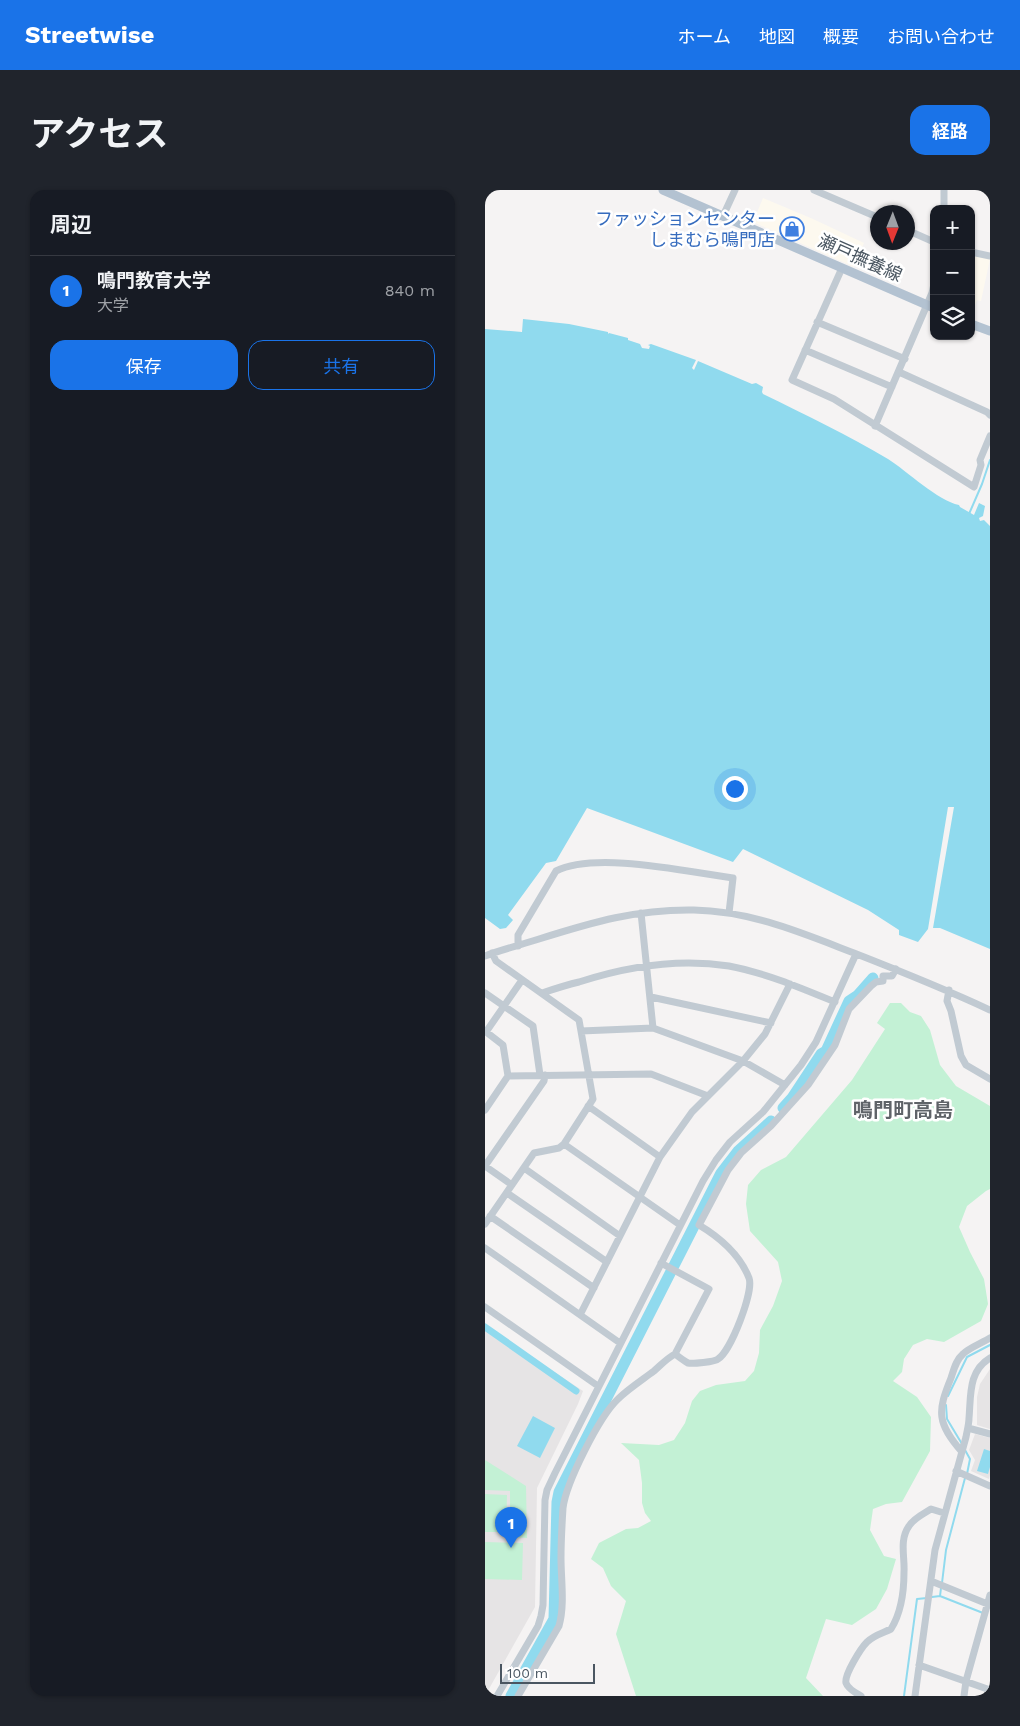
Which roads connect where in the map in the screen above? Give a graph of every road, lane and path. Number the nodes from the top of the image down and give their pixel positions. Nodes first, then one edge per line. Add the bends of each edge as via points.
1 (663, 190) edge
2 (735, 190) edge
3 (814, 190) edge
4 (944, 190) edge
5 (944, 205) edge
6 (870, 214) edge
7 (723, 216) junction
8 (915, 234) edge
9 (930, 240) edge
10 (975, 253) edge
11 (990, 256) edge
12 (842, 268) junction
13 (930, 307) edge
14 (817, 322) junction
15 (975, 325) edge
16 (990, 331) edge
17 (805, 350) junction
18 (905, 359) junction
19 (899, 372) junction
20 (892, 387) junction
21 (990, 415) edge
22 (875, 426) junction
23 (990, 436) edge
24 (641, 912) junction
25 (729, 913) junction
26 (518, 946) junction
27 (489, 954) edge
28 (856, 954) junction
29 (648, 965) junction
30 (895, 968) junction
31 (522, 980) junction
32 (790, 984) junction
33 (949, 990) junction
34 (485, 993) edge
35 (542, 994) junction
36 (651, 997) junction
37 (835, 1002) junction
38 (503, 1006) junction
39 (990, 1010) edge
40 (771, 1023) junction
41 (653, 1028) junction
42 (581, 1031) junction
43 (485, 1032) edge
44 (743, 1061) junction
45 (589, 1074) junction
46 (543, 1075) junction
47 (508, 1076) junction
48 (990, 1079) edge
49 (785, 1085) junction
50 (708, 1096) junction
51 (588, 1106) junction
52 (485, 1110) edge
53 (563, 1144) junction
54 (661, 1157) junction
55 (523, 1168) junction
56 (512, 1185) junction
57 (507, 1193) junction
58 (640, 1198) junction
59 (491, 1216) junction
60 (485, 1224) edge
61 (681, 1224) junction
62 (620, 1236) junction
63 (485, 1248) edge
64 (607, 1262) junction
65 (661, 1263) junction
66 (594, 1288) junction
67 (485, 1307) edge
68 (580, 1314) junction
69 (990, 1338) edge
70 (620, 1343) junction
71 (675, 1354) junction
72 (988, 1360) edge
73 (598, 1386) junction
74 (968, 1428) junction
75 (990, 1434) edge
76 (962, 1452) junction
77 (956, 1471) junction
78 (990, 1486) edge
79 (944, 1513) junction
80 (931, 1581) junction
81 (990, 1595) edge
82 (989, 1604) edge
83 (919, 1665) junction
84 (966, 1681) junction
85 (990, 1690) edge
86 (497, 1696) edge
87 (518, 1696) edge
88 (861, 1696) edge
89 (915, 1696) edge
90 (964, 1696) edge

1 - 7 main road, 瀬戸撫養線
2 - 7 street
3 - 6 street
4 - 5 street
7 - 12 main road, 瀬戸撫養線
8 - 9 street
10 - 11 street
12 - 13 main road, 瀬戸撫養線
12 - 14 street
13 - 18 street
14 - 17 street
14 - 18 street
15 - 16 main road
17 - 20 street
17 - 22 street via 792,380 833,399
18 - 19 street
19 - 20 street
19 - 21 street
20 - 22 street
22 - 23 street via 974,487
24 - 25 street via 695,910
24 - 26 street via 609,918
24 - 29 street
25 - 26 street via 733,878 624,863 579,864 556,872 518,935
25 - 28 street via 780,925
26 - 27 street
27 - 31 street
28 - 30 street
28 - 37 street
29 - 32 street via 703,963 731,967
29 - 35 street via 597,976
29 - 36 street
30 - 33 street
30 - 71 street via 892,976 883,976 883,981 871,986 849,1009 835,1045 808,1084 728,1170 699,1225 717,1236 742,1266 751,1284 748,1295 739,1325 718,1359 688,1362
31 - 35 street
31 - 38 street
32 - 37 street
32 - 40 street
33 - 39 street
33 - 48 street via 947,1001 961,1056 966,1065
34 - 38 street
35 - 42 street via 579,1020
36 - 40 street
36 - 41 street
37 - 49 street via 816,1042
38 - 43 street
38 - 46 street via 533,1026
40 - 44 street
41 - 42 street
41 - 44 street
42 - 45 street
43 - 47 street via 503,1045
44 - 49 street
44 - 50 street
45 - 46 street
45 - 50 street via 651,1074
45 - 51 street via 593,1099
46 - 47 street
46 - 56 street via 543,1080 485,1166
47 - 52 street
49 - 61 street via 716,1160
50 - 54 street
51 - 53 street
51 - 54 street
53 - 55 street via 559,1148 534,1153
53 - 58 street
54 - 58 street
55 - 56 street
55 - 62 street
56 - 57 street
57 - 59 street
57 - 64 street
58 - 61 street
58 - 62 street
59 - 60 street
59 - 66 street
61 - 65 street
62 - 64 street
63 - 68 street
64 - 66 street
65 - 70 street
65 - 71 street via 709,1289
66 - 68 street
67 - 73 street
68 - 70 street
69 - 76 street via 961,1355 943,1397 942,1420
70 - 73 street
71 - 87 street via 617,1399 592,1437 567,1490 559,1626
72 - 74 street via 977,1370 972,1382
73 - 86 street via 547,1490 541,1616
74 - 75 street
74 - 76 street
76 - 77 street
77 - 78 street
77 - 79 street
79 - 80 street
79 - 88 street via 931,1509 906,1531 900,1613 891,1629 875,1636 861,1649 847,1677 846,1684
80 - 82 street
80 - 83 street
81 - 82 street
82 - 84 street
83 - 84 street
83 - 89 street
84 - 85 street
84 - 90 street

